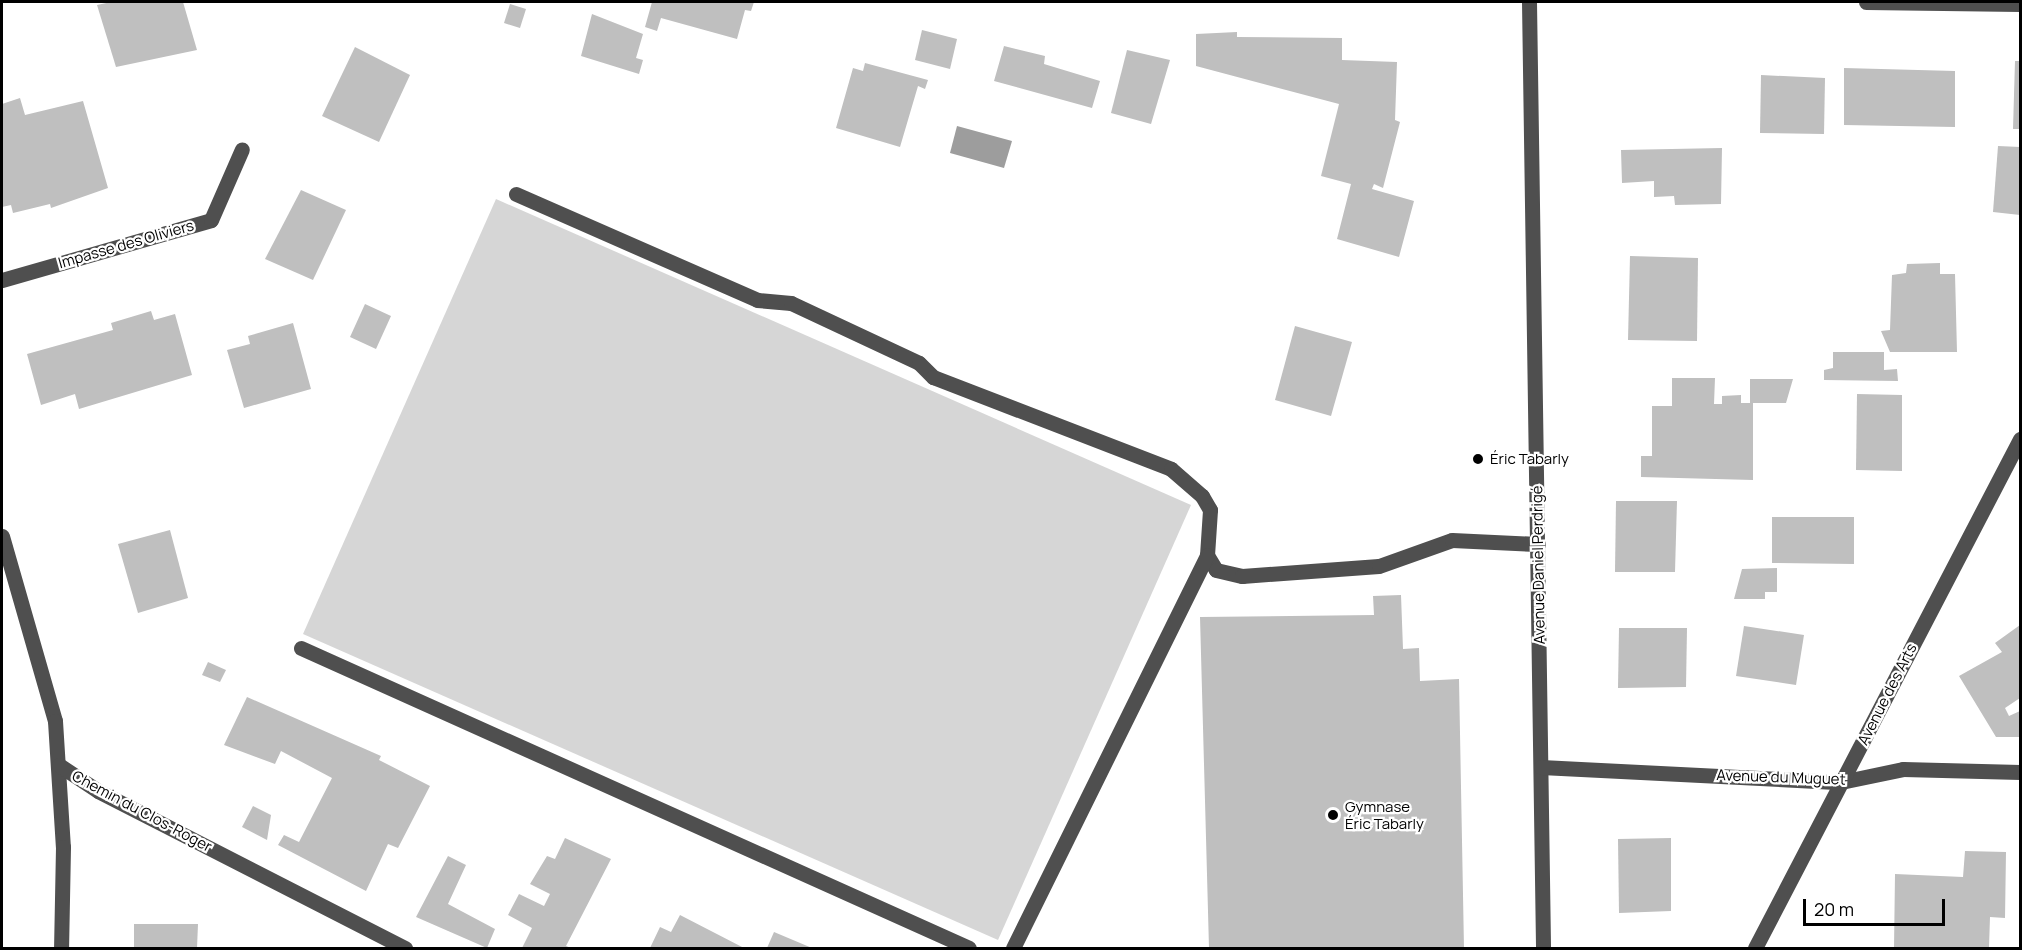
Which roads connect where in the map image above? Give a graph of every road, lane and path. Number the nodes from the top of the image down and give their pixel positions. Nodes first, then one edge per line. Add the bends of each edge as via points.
1 (1529, 2) edge
2 (1866, 2) edge
3 (2020, 4) edge
4 (242, 150) dead end
5 (516, 194) dead end
6 (2, 280) edge
7 (2020, 439) edge
8 (2, 536) edge
9 (1538, 544) junction
10 (1207, 555) junction
11 (302, 648) dead end
12 (59, 765) junction
13 (1541, 767) junction
14 (2020, 772) edge
15 (1841, 782) junction
16 (61, 948) edge
17 (405, 948) edge
18 (969, 948) edge
19 (1013, 948) edge
20 (1543, 948) edge
21 (1755, 948) edge

1 - 9 street, Avenue Daniel Perdrigé
2 - 3 street
4 - 6 street, Impasse des Oliviers via 211,220
5 - 10 street via 757,300 791,303 919,363 933,378 1172,469 1202,496 1209,510
7 - 15 street, Avenue des Arts
8 - 12 street, Chemin du Clos-Roger via 55,721
9 - 10 street via 1452,540 1379,566 1242,576 1216,570
9 - 13 street, Avenue Daniel Perdrigé
10 - 19 street
11 - 18 street
12 - 16 street
12 - 17 street, Chemin du Clos-Roger via 98,791
13 - 15 street, Avenue du Muguet
13 - 20 street, Avenue Daniel Perdrigé
14 - 15 street, Avenue du Muguet via 1903,769
15 - 21 street, Avenue des Arts

